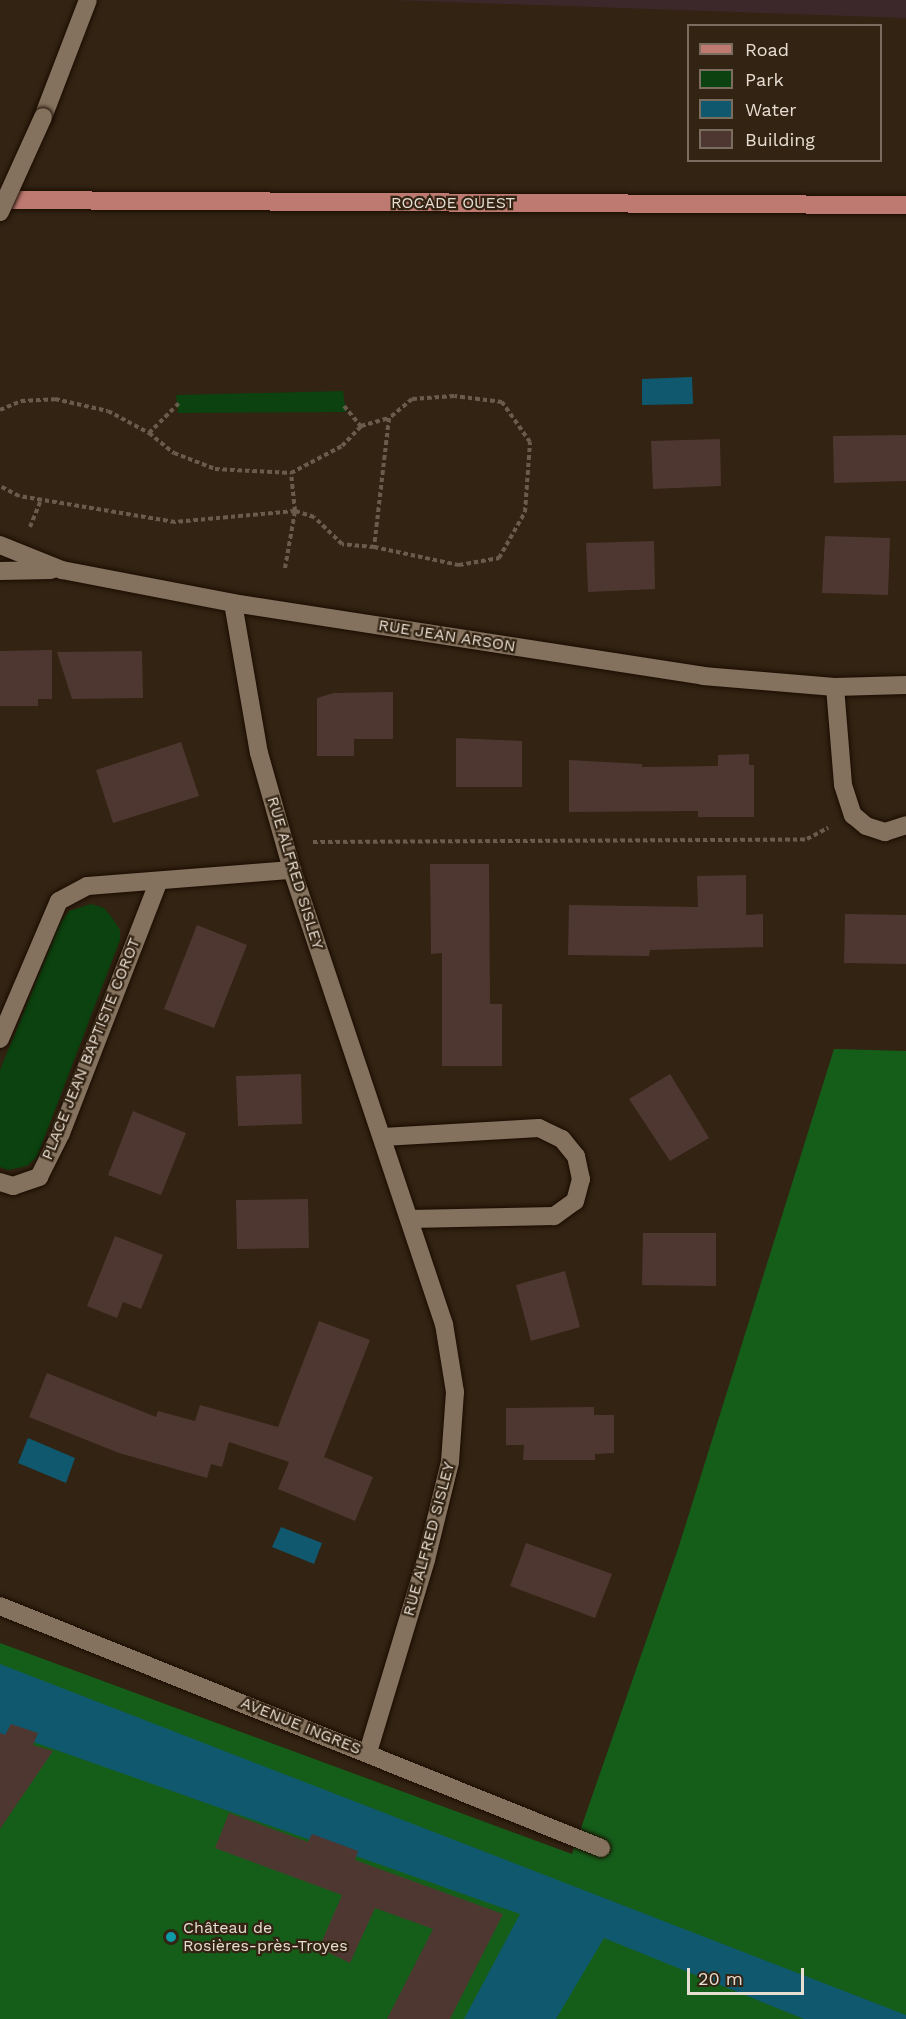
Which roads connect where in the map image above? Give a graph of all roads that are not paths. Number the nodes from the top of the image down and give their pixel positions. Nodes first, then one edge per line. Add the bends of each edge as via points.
1 (88, 0) edge
2 (0, 200) edge
3 (906, 205) edge
4 (0, 212) edge
5 (0, 545) edge
6 (0, 570) edge
7 (62, 570) junction
8 (233, 603) junction
9 (906, 685) edge
10 (835, 687) junction
11 (906, 825) edge
12 (292, 870) junction
13 (158, 883) junction
14 (0, 1039) edge
15 (383, 1137) junction
16 (0, 1182) edge
17 (410, 1219) junction
18 (0, 1606) edge
19 (368, 1752) junction
20 (601, 1848) dead end

1 - 4 street, bridge via 43,117
2 - 3 main road, ROCADE OUEST
5 - 7 street, RUE JEAN ARSON
6 - 7 street, RUE JEAN ARSON
7 - 8 street, RUE JEAN ARSON
8 - 10 street, RUE JEAN ARSON via 703,676
8 - 12 street, RUE ALFRED SISLEY via 259,753
9 - 10 street, RUE JEAN ARSON
10 - 11 street via 843,785 852,815 866,826 885,832
12 - 13 street
12 - 15 street, RUE ALFRED SISLEY
13 - 14 street via 87,886 59,901
13 - 16 street, PLACE JEAN BAPTISTE COROT via 61,1133 39,1177 13,1186
15 - 17 street, RUE ALFRED SISLEY
15 - 17 street via 540,1128 562,1139 576,1156 581,1179 574,1201 554,1216
17 - 19 street, RUE ALFRED SISLEY via 444,1324 455,1392 450,1462 426,1560
18 - 19 street, AVENUE INGRES
19 - 20 street, AVENUE INGRES

